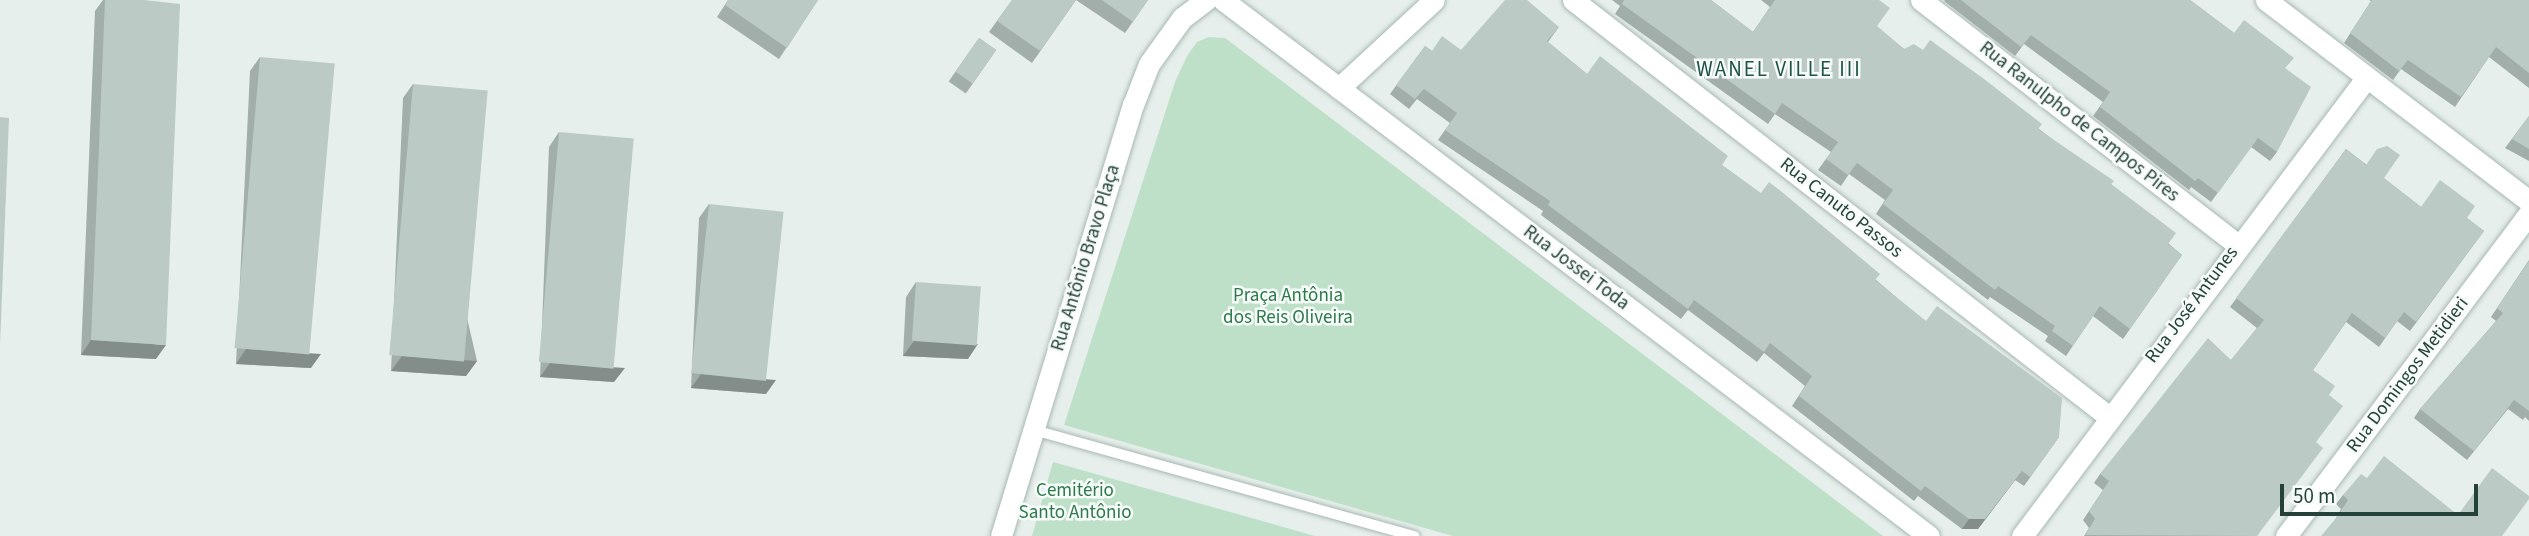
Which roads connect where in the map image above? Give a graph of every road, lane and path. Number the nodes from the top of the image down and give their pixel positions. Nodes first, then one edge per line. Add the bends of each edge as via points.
1 (1206, 0) edge
2 (1223, 0) edge
3 (1434, 0) edge
4 (1573, 0) edge
5 (1921, 0) edge
6 (2266, 0) edge
7 (2367, 77) junction
8 (1339, 88) junction
9 (2529, 201) edge
10 (2529, 214) edge
11 (2237, 244) junction
12 (2108, 416) junction
13 (1034, 430) junction
14 (1001, 536) edge
15 (1414, 536) edge
16 (1929, 536) edge
17 (2023, 536) edge
18 (2286, 536) edge

1 - 13 street, Rua Antônio Bravo Plaça via 1181,19 1149,64
2 - 8 street, Rua Jossei Toda
3 - 8 street
4 - 12 street, Rua Canuto Passos
5 - 11 street, Rua Ranulpho de Campos Pires
6 - 7 street
7 - 9 street
7 - 11 street, Rua José Antunes
8 - 16 street, Rua Jossei Toda
10 - 18 street, Rua Domingos Metidieri
11 - 12 street, Rua José Antunes
12 - 17 street, Rua José Antunes
13 - 14 street, Rua Antônio Bravo Plaça
13 - 15 lane

